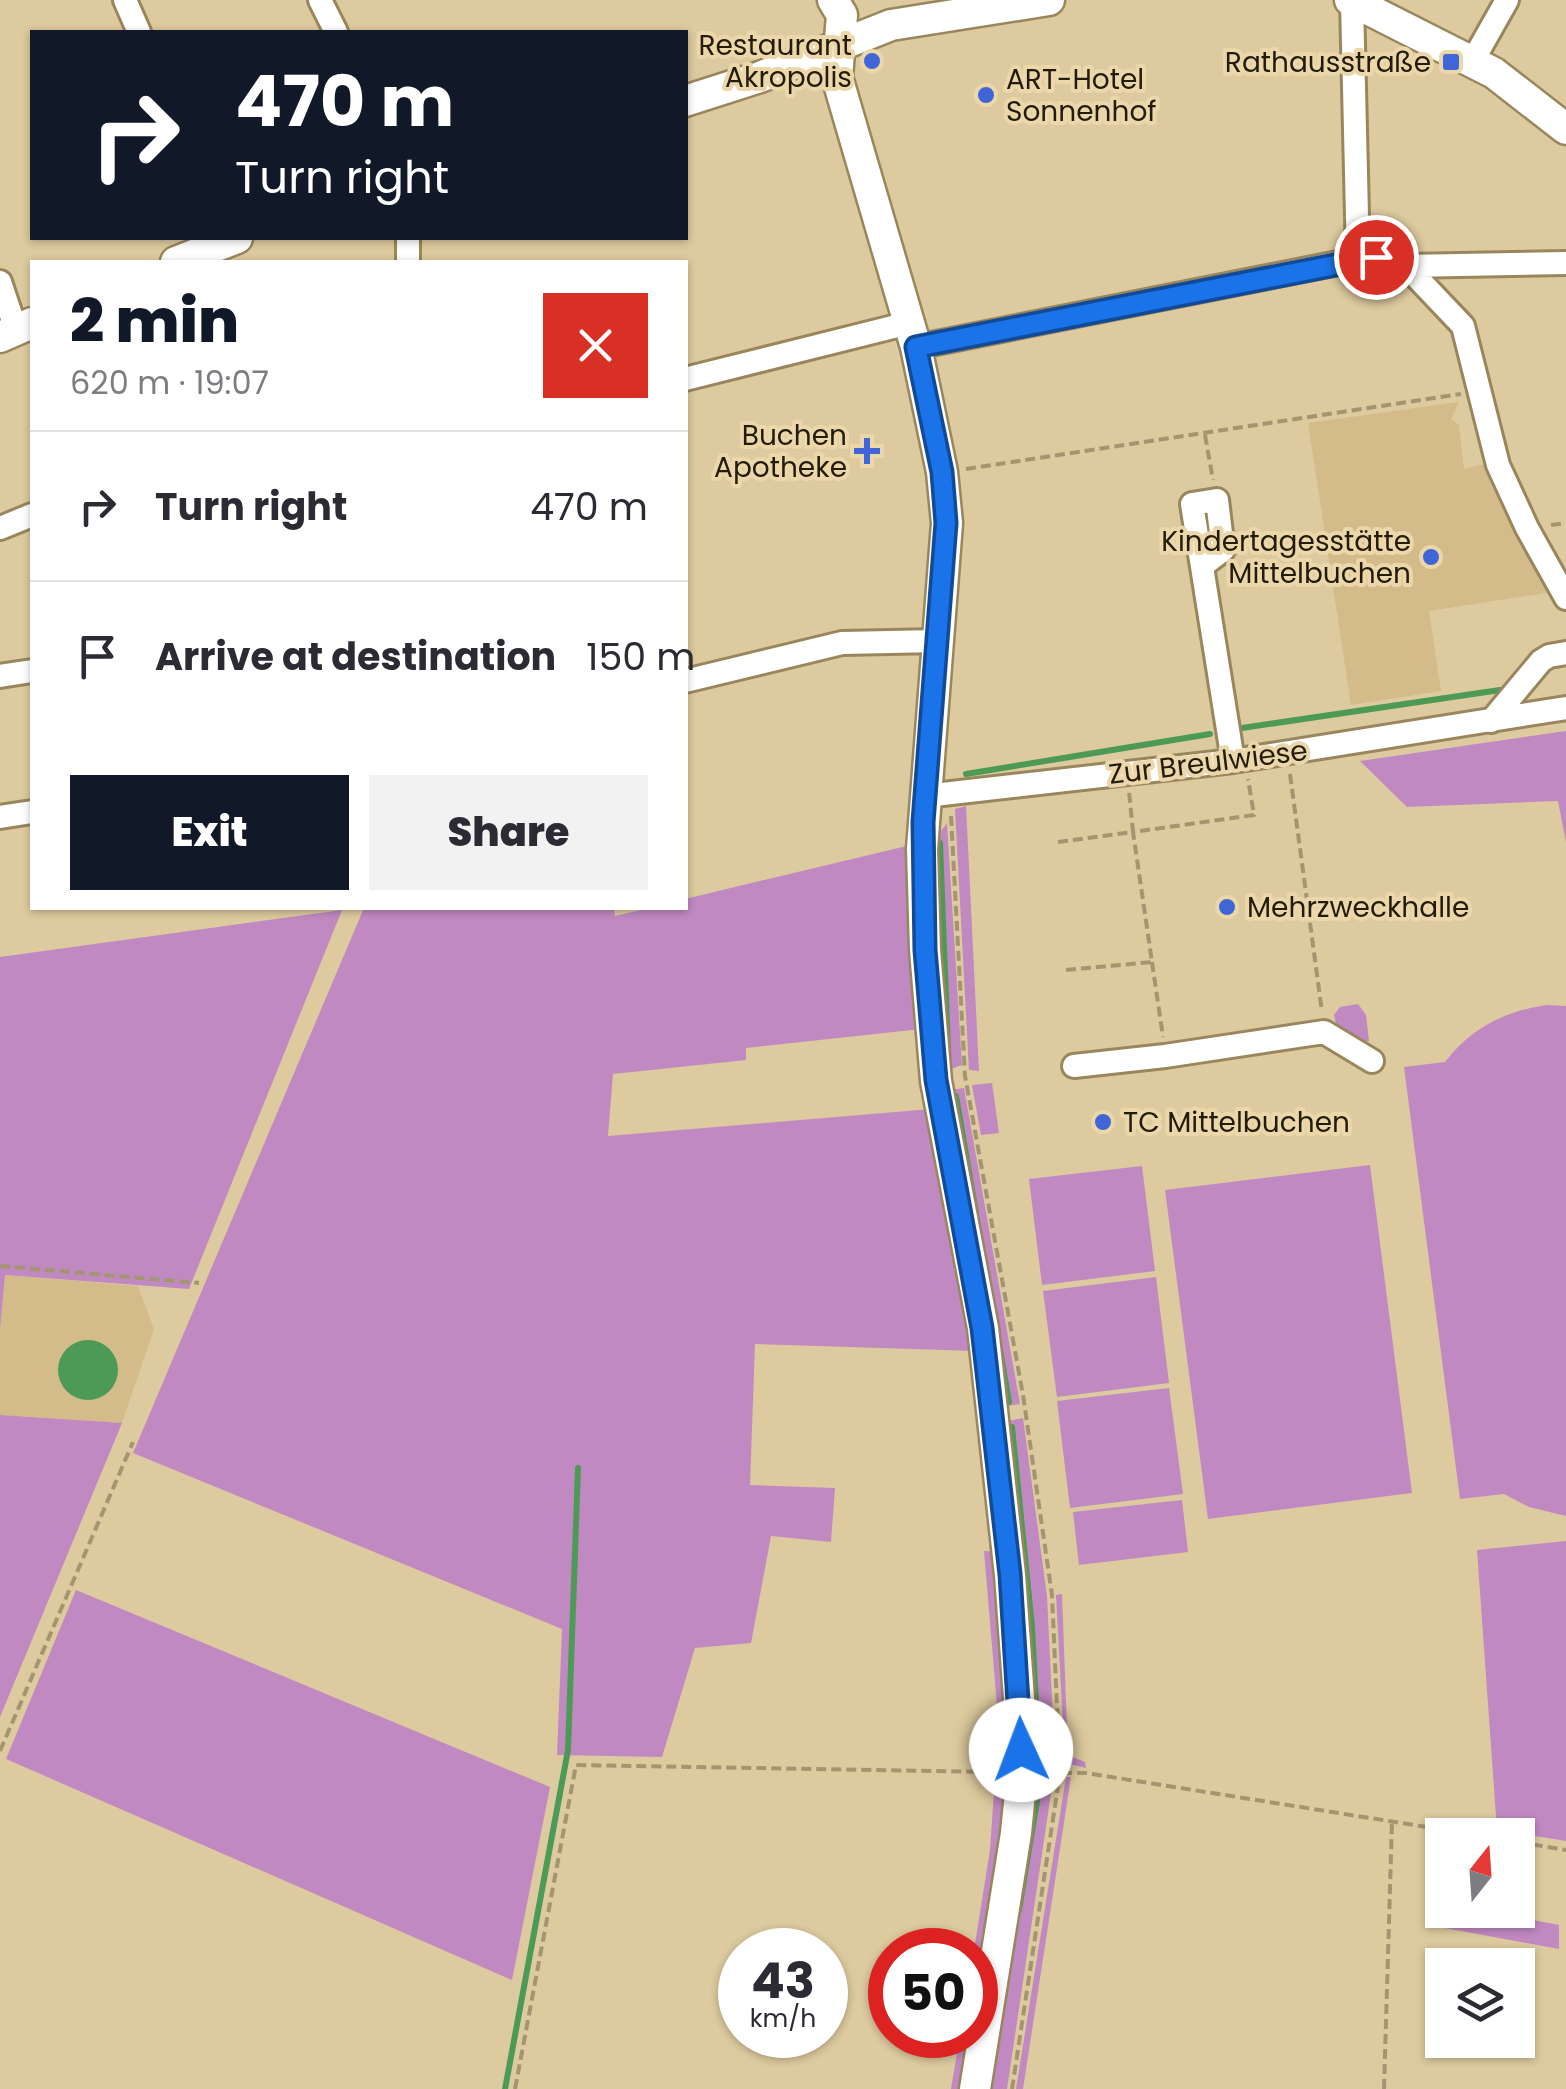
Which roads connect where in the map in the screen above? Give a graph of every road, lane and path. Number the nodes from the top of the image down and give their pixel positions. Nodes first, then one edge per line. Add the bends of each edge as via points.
1 (125, 0) edge
2 (320, 0) edge
3 (834, 0) edge
4 (1050, 0) edge
5 (1351, 0) edge
6 (1508, 0) edge
7 (1000, 4) edge
8 (138, 30) edge
9 (335, 30) edge
10 (840, 44) junction
11 (1472, 62) junction
12 (688, 101) edge
13 (1566, 129) edge
14 (226, 240) edge
15 (1358, 258) junction
16 (180, 260) edge
17 (1566, 262) edge
18 (1406, 266) junction
19 (0, 282) edge
20 (16, 330) edge
21 (912, 335) junction
22 (688, 378) edge
23 (1480, 391) junction
24 (1205, 435) junction
25 (942, 472) junction
26 (1217, 500) joint
27 (30, 524) edge
28 (0, 528) edge
29 (1566, 598) edge
30 (938, 641) junction
31 (1566, 653) edge
32 (30, 672) edge
33 (0, 676) edge
34 (688, 680) edge
35 (1566, 708) edge
36 (1491, 721) junction
37 (1287, 753) junction
38 (1238, 760) junction
39 (1127, 772) junction
40 (925, 796) junction
41 (30, 812) edge
42 (0, 817) edge
43 (1134, 832) junction
44 (1058, 842) dead end
45 (1152, 962) junction
46 (1066, 970) dead end
47 (1324, 1032) junction
48 (1166, 1056) junction
49 (1372, 1061) dead end
50 (1074, 1066) dead end
51 (0, 1266) edge
52 (199, 1283) dead end
53 (133, 1442) dead end
54 (0, 1751) edge
55 (1022, 1773) junction
56 (1392, 1821) junction
57 (1425, 1826) edge
58 (1535, 1845) edge
59 (1566, 1850) edge
60 (514, 2089) edge
61 (975, 2089) edge
62 (1384, 2089) edge

1 - 8 street
2 - 9 street
3 - 10 main road via 842,15
4 - 7 main road
5 - 11 main road
5 - 15 street
6 - 11 street
7 - 10 main road via 891,26
10 - 12 main road
10 - 21 main road via 836,77
11 - 13 main road
14 - 16 main road
15 - 18 street
15 - 21 street
17 - 18 street
18 - 23 street via 1463,326
19 - 20 street
21 - 22 street
21 - 25 main road
23 - 24 path
23 - 29 street via 1498,465
24 - 25 path
24 - 26 path
25 - 30 main road via 946,523
26 - 38 street via 1192,504
27 - 28 street
30 - 34 street via 842,643
30 - 40 main road
31 - 36 street via 1540,661
32 - 33 street
35 - 36 street, Zur Breulwiese
36 - 37 street, Zur Breulwiese
37 - 38 street, Zur Breulwiese
37 - 47 path
38 - 39 street, Zur Breulwiese
38 - 43 path via 1254,815
39 - 40 street, Zur Breulwiese
39 - 43 path
40 - 55 main road via 930,1023 982,1328 1012,1593
41 - 42 street
43 - 44 path
43 - 45 path
45 - 46 path
45 - 48 path
47 - 48 street
47 - 49 street
48 - 50 street
51 - 52 path
53 - 54 path
55 - 56 path via 1086,1773
55 - 60 path via 576,1765
55 - 61 main road
56 - 57 path
56 - 62 path
58 - 59 path

